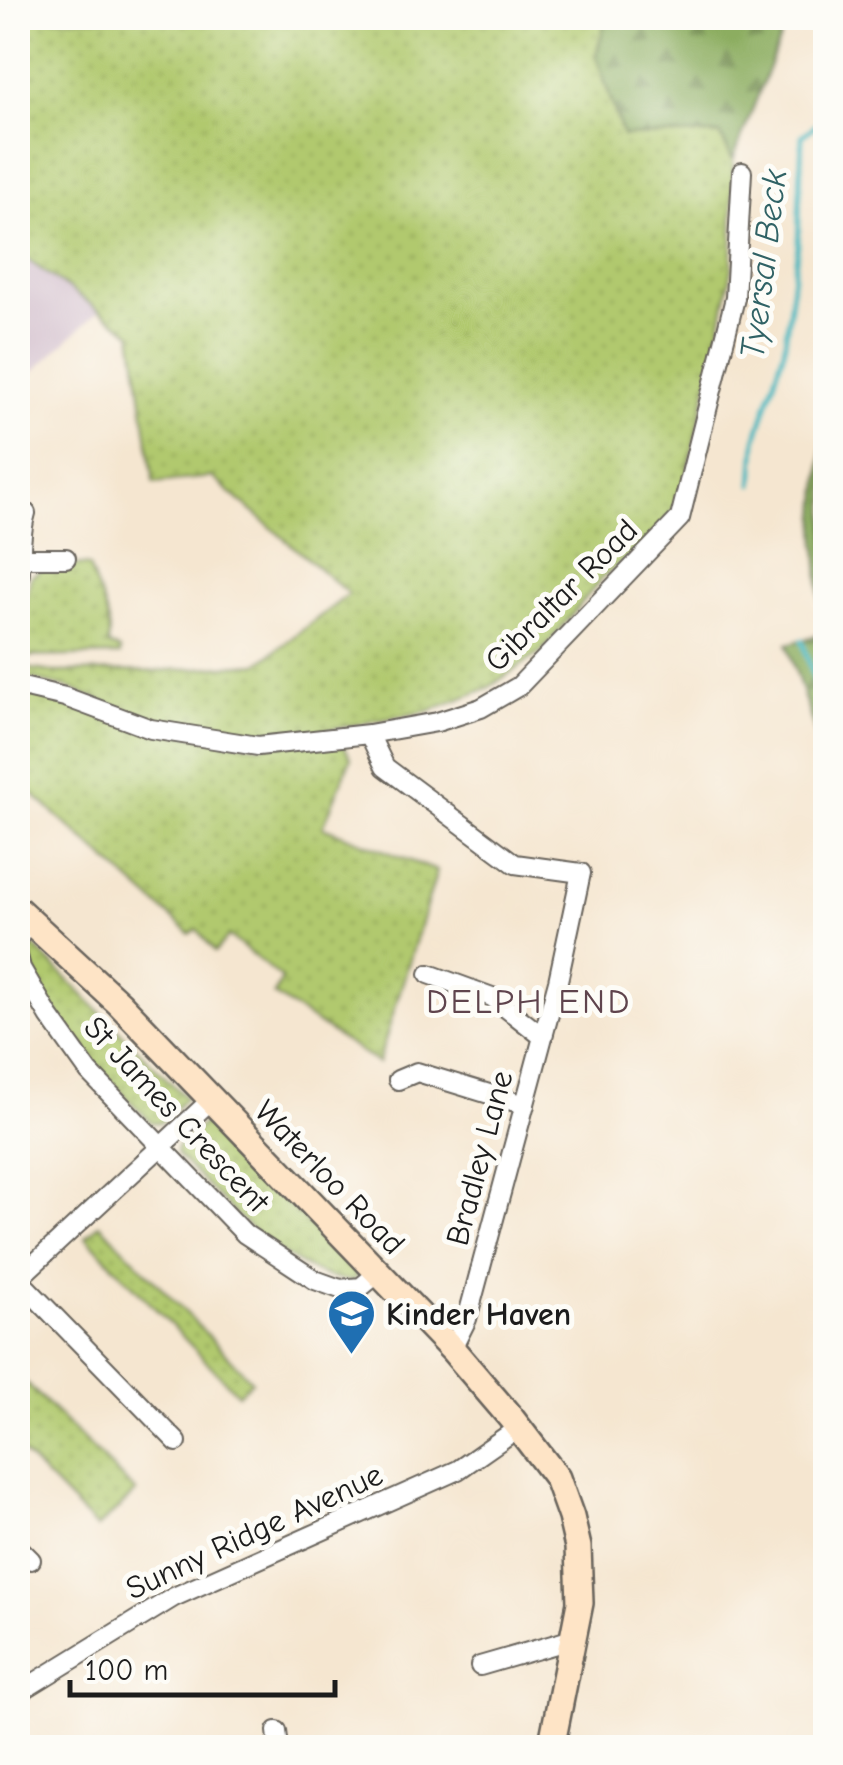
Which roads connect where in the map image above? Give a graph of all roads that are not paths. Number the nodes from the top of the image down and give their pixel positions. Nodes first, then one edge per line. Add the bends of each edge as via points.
1 (742, 172) dead end
2 (26, 513) dead end
3 (23, 558) junction
4 (66, 558) dead end
5 (18, 587) edge
6 (18, 686) edge
7 (369, 734) junction
8 (21, 923) edge
9 (18, 956) edge
10 (429, 974) dead end
11 (543, 1038) junction
12 (398, 1080) dead end
13 (210, 1100) junction
14 (525, 1105) junction
15 (160, 1144) junction
16 (378, 1273) junction
17 (18, 1279) edge
18 (452, 1349) junction
19 (518, 1428) junction
20 (177, 1442) dead end
21 (572, 1639) junction
22 (480, 1666) dead end
23 (18, 1693) edge
24 (551, 1748) edge

1 - 7 street, Gibraltar Road via 734,298 680,518 519,686 452,718
2 - 3 street
3 - 4 street
3 - 5 street
6 - 7 street, Gibraltar Road via 151,729 258,746
7 - 11 street, Bradley Lane via 384,767 515,864 581,873
8 - 13 main road, Waterloo Road via 119,1002
9 - 15 street, St James Crescent via 70,1047
10 - 11 street via 492,996
11 - 14 street, Bradley Lane
12 - 14 street via 417,1072
13 - 15 street
13 - 16 main road, Waterloo Road
14 - 18 street, Bradley Lane via 467,1319
15 - 16 street, St James Crescent via 222,1213 315,1280 340,1289 361,1287
15 - 17 street
16 - 18 main road, Waterloo Road
17 - 20 street
18 - 19 main road, Waterloo Road
19 - 21 main road, Waterloo Road via 557,1478 572,1516 580,1604
19 - 23 street, Sunny Ridge Avenue via 458,1470 174,1597
21 - 22 street
21 - 24 main road, Waterloo Road

